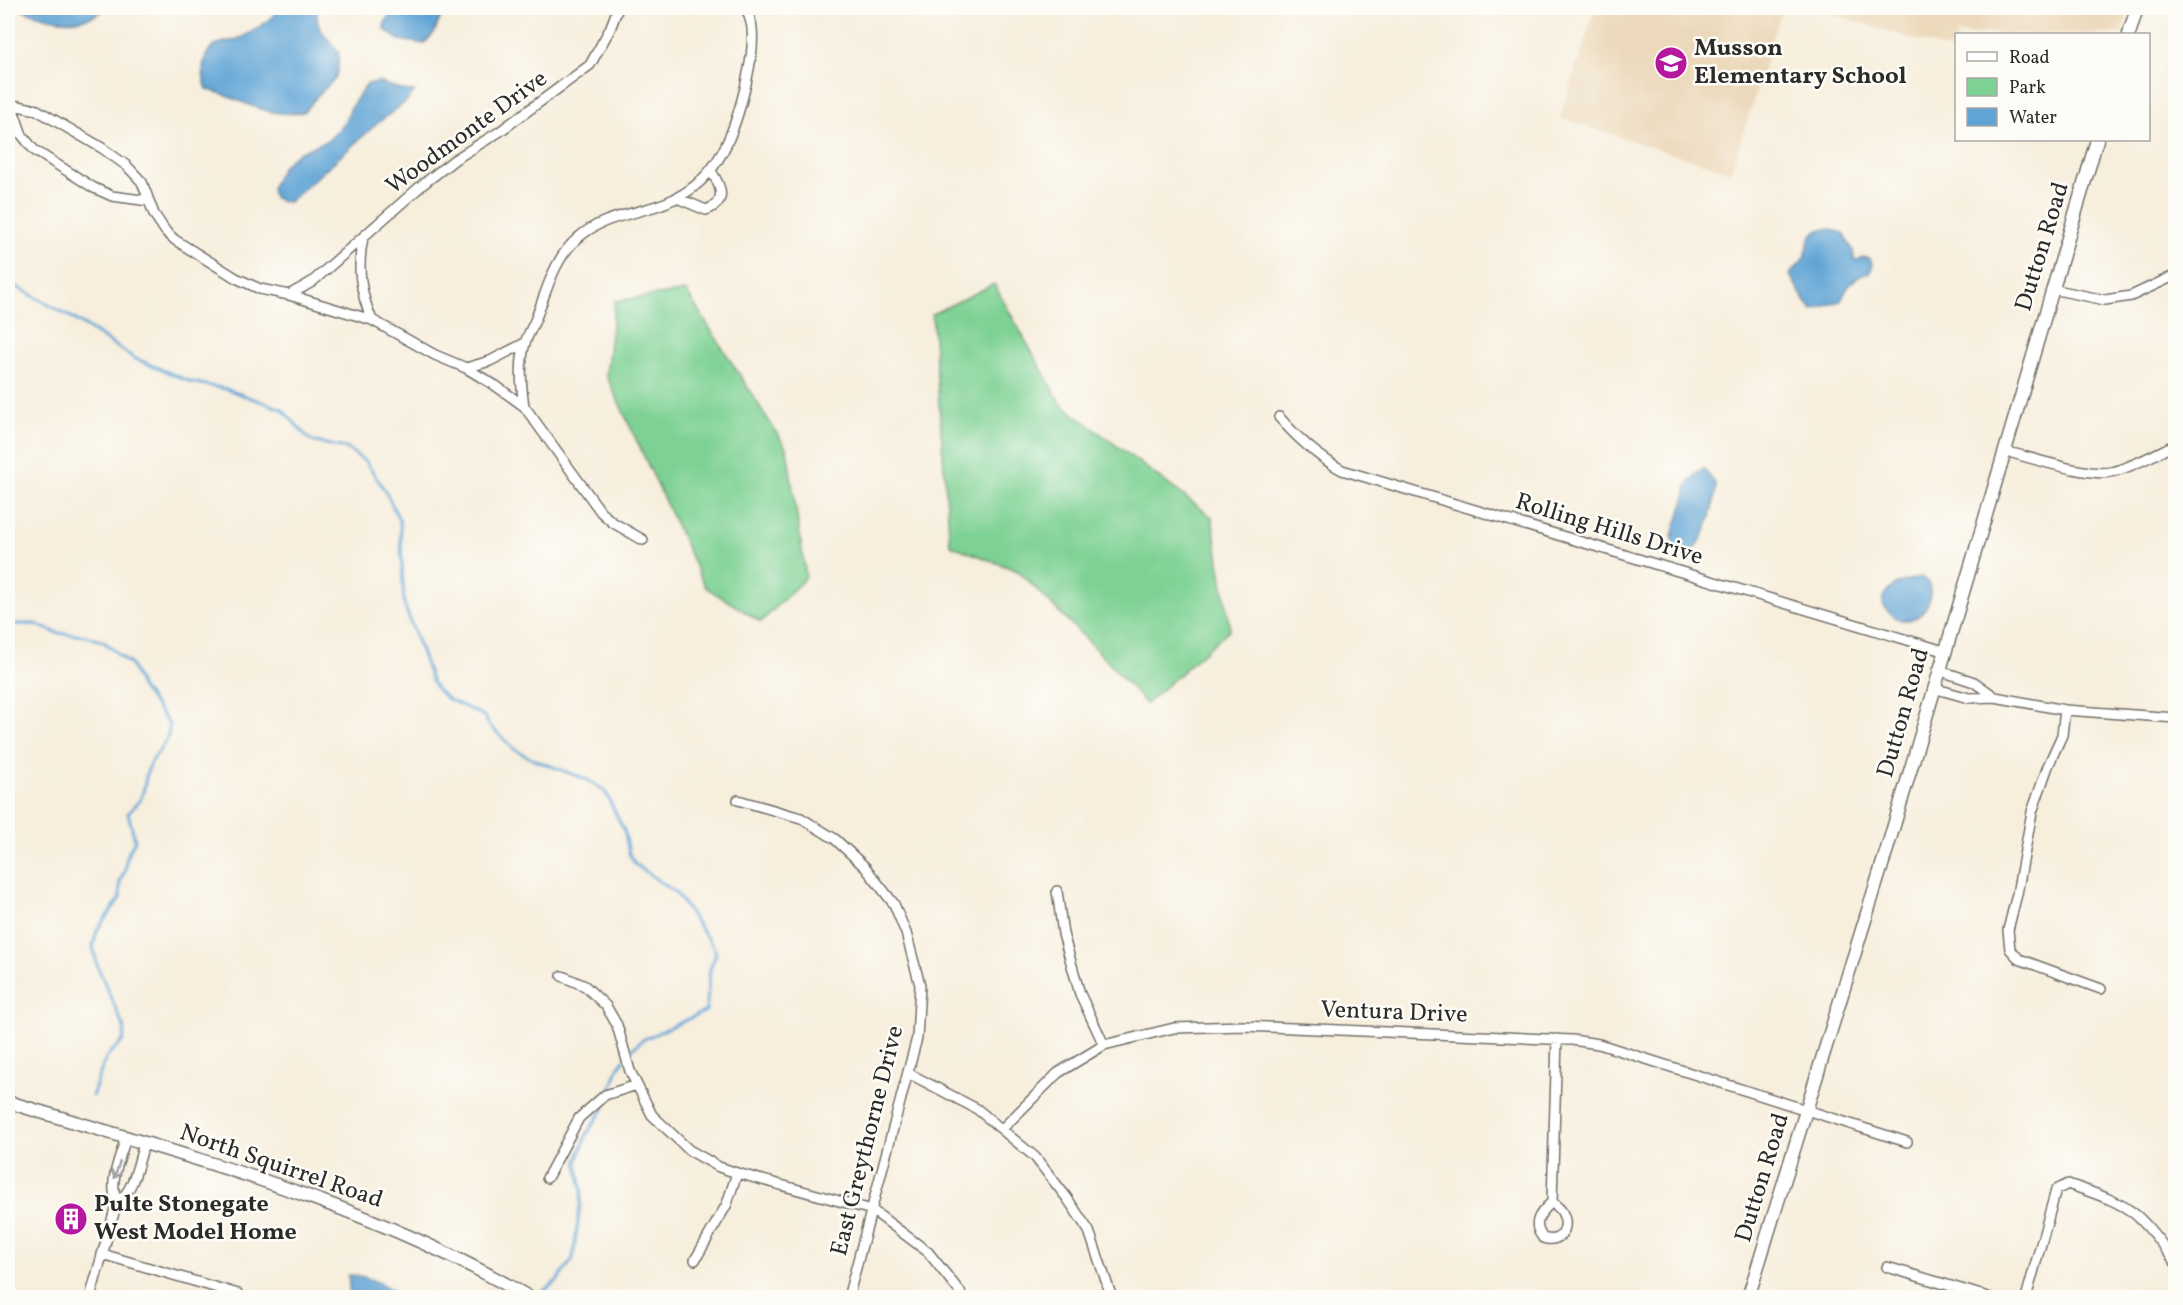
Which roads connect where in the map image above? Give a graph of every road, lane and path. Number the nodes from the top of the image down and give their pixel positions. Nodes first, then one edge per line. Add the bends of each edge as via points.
1 (618, 8) edge
2 (746, 8) edge
3 (2137, 8) edge
4 (2129, 33) edge
5 (9, 104) edge
6 (2097, 141) edge
7 (711, 171) junction
8 (677, 198) junction
9 (149, 201) junction
10 (363, 237) junction
11 (2175, 275) edge
12 (2052, 289) junction
13 (289, 295) junction
14 (372, 320) junction
15 (525, 343) junction
16 (466, 368) junction
17 (524, 406) junction
18 (1279, 417) dead end
19 (2175, 444) edge
20 (2004, 451) junction
21 (643, 540) dead end
22 (1944, 651) junction
23 (1938, 670) junction
24 (1974, 682) junction
25 (1933, 688) junction
26 (1995, 697) junction
27 (1969, 698) junction
28 (2065, 711) junction
29 (2175, 718) edge
30 (738, 800) dead end
31 (1057, 891) dead end
32 (562, 976) dead end
33 (2101, 989) dead end
34 (1557, 1039) junction
35 (1104, 1045) junction
36 (908, 1073) junction
37 (637, 1085) junction
38 (8, 1102) edge
39 (1806, 1111) junction
40 (1002, 1129) junction
41 (126, 1138) junction
42 (1907, 1142) dead end
43 (144, 1144) junction
44 (737, 1173) junction
45 (547, 1178) dead end
46 (117, 1202) junction
47 (1552, 1202) dead end
48 (872, 1210) junction
49 (102, 1254) junction
50 (695, 1260) dead end
51 (2175, 1263) edge
52 (1887, 1267) dead end
53 (238, 1294) dead end
54 (90, 1298) edge
55 (530, 1298) edge
56 (848, 1298) edge
57 (962, 1298) edge
58 (1112, 1298) edge
59 (1748, 1298) edge
60 (1991, 1298) edge
61 (2026, 1298) edge

1 - 10 street, Woodmonte Drive via 590,65 454,160
2 - 7 street via 753,28 751,60 738,121
3 - 4 street
5 - 9 street via 37,110 102,148 135,174
5 - 9 street via 22,135 34,150 112,196
6 - 12 street, Dutton Road
7 - 8 street
7 - 8 street via 721,190 715,207 706,210
8 - 15 street via 653,209 597,224 577,238 551,276
9 - 13 street via 166,232 175,240 247,284
10 - 13 street, Woodmonte Drive via 312,282
10 - 14 street via 360,282
11 - 12 street via 2131,296 2105,300
12 - 20 street, Dutton Road
13 - 14 street
14 - 16 street
15 - 16 street
15 - 17 street via 520,382
16 - 17 street
17 - 21 street via 601,512
18 - 22 street, Rolling Hills Drive via 1297,439 1342,470
19 - 20 street via 2110,472 2088,471
20 - 22 street, Dutton Road
22 - 23 street, Dutton Road
23 - 24 street
23 - 25 street, Dutton Road
24 - 26 street
24 - 27 street
25 - 27 street
25 - 39 street, Dutton Road
26 - 27 street
26 - 28 street
28 - 29 street
28 - 33 street via 2062,735 2032,812 2008,930 2010,949 2019,959
30 - 36 street, East Greythorne Drive via 801,818 835,839 865,867 894,904 920,985 917,1038
31 - 35 street via 1063,934 1080,994
32 - 37 street via 585,986 606,1006 617,1025
34 - 35 street, Ventura Drive via 1243,1026 1174,1028
34 - 39 street, Ventura Drive via 1599,1044
34 - 47 street
35 - 40 street, Ventura Drive via 1058,1073
36 - 40 street via 976,1109
36 - 48 street, East Greythorne Drive
37 - 44 street via 652,1115 689,1150
37 - 45 street via 605,1095 579,1118
38 - 41 street, North Squirrel Road
39 - 42 street, Ventura Drive
39 - 59 street, Dutton Road
40 - 58 street via 1035,1157 1089,1231
41 - 43 street, North Squirrel Road
41 -> 46 street via 113,1181
43 - 46 street via 130,1187
43 - 55 street, North Squirrel Road via 383,1224 453,1255
44 - 48 street
44 - 50 street via 727,1204
46 - 49 street
48 - 56 street, East Greythorne Drive
48 - 57 street via 928,1252
49 - 53 street
49 - 54 street
51 - 61 street via 2153,1231 2135,1214 2068,1184 2056,1190
52 - 60 street

